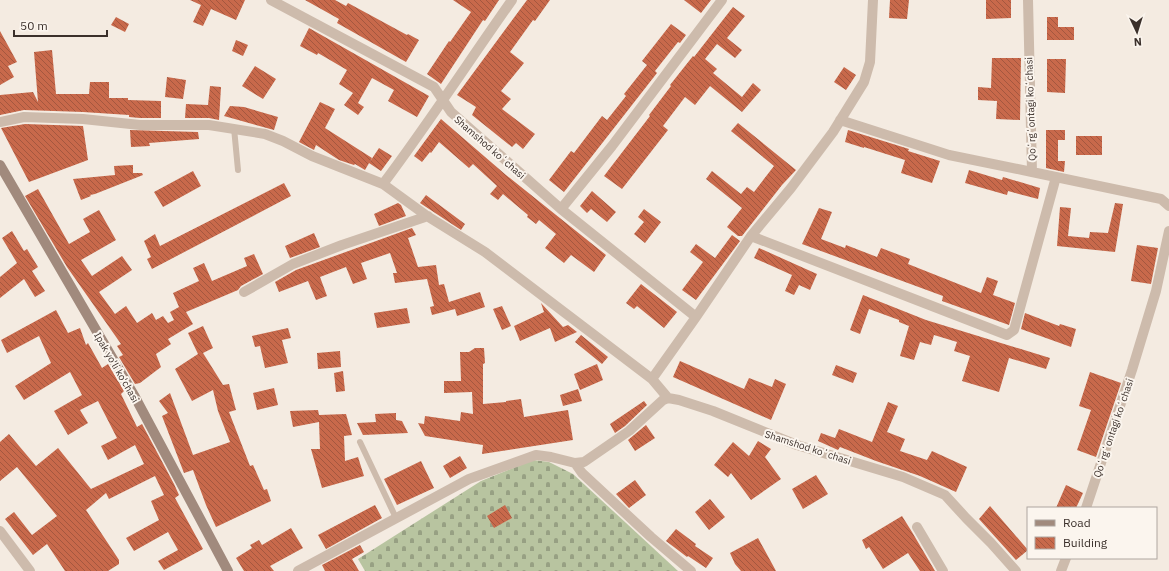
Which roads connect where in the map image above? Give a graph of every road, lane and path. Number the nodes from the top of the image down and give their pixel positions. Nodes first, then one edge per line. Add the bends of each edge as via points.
1 (271, 0) edge
2 (512, 0) edge
3 (722, 0) edge
4 (872, 0) edge
5 (1028, 0) edge
6 (443, 101) junction
7 (840, 120) junction
8 (0, 122) edge
9 (234, 128) junction
10 (0, 165) edge
11 (238, 170) dead end
12 (1032, 172) junction
13 (1056, 177) junction
14 (383, 184) junction
15 (1169, 206) edge
16 (562, 209) junction
17 (428, 216) junction
18 (1169, 231) edge
19 (751, 236) junction
20 (244, 292) dead end
21 (696, 317) junction
22 (652, 380) junction
23 (668, 398) junction
24 (360, 442) dead end
25 (575, 463) junction
26 (1086, 507) edge
27 (396, 518) junction
28 (916, 527) dead end
29 (0, 531) edge
30 (1066, 559) edge
31 (30, 571) edge
32 (228, 571) edge
33 (298, 571) edge
34 (691, 571) edge
35 (943, 571) edge
36 (1016, 571) edge
37 (1061, 571) edge

1 - 6 street, Shamshod koʻchasi via 434,87
2 - 6 street
3 - 16 street
4 - 7 street via 870,62 864,82
5 - 12 street, Qoʻrgʻontagi koʻchasi
6 - 14 street
6 - 16 street, Shamshod koʻchasi via 450,112
7 - 12 street via 949,155
7 - 19 street via 791,188
8 - 9 street via 24,117
9 - 11 lane
9 - 14 street via 265,134
10 - 32 main road, Ipak yo'li ko'chasi via 135,397
12 - 13 street, Qoʻrgʻontagi koʻchasi
13 - 15 street, Qoʻrgʻontagi koʻchasi via 1161,199
13 - 19 street via 1014,330 1006,335
14 - 17 street
16 - 21 street, Shamshod koʻchasi
17 - 20 street via 342,244 293,264
17 - 22 street via 485,252
18 - 26 street, Qoʻrgʻontagi koʻchasi via 1156,291 1135,363
19 - 21 street
21 - 22 street
22 - 23 street
23 - 25 street via 629,431 584,462
23 - 36 street, Shamshod koʻchasi via 713,411 797,445 903,477 945,495
24 - 27 lane
25 - 27 street via 536,455 469,479
25 - 34 street via 588,479
27 - 33 street
28 - 35 street
29 - 31 street
30 - 37 street

